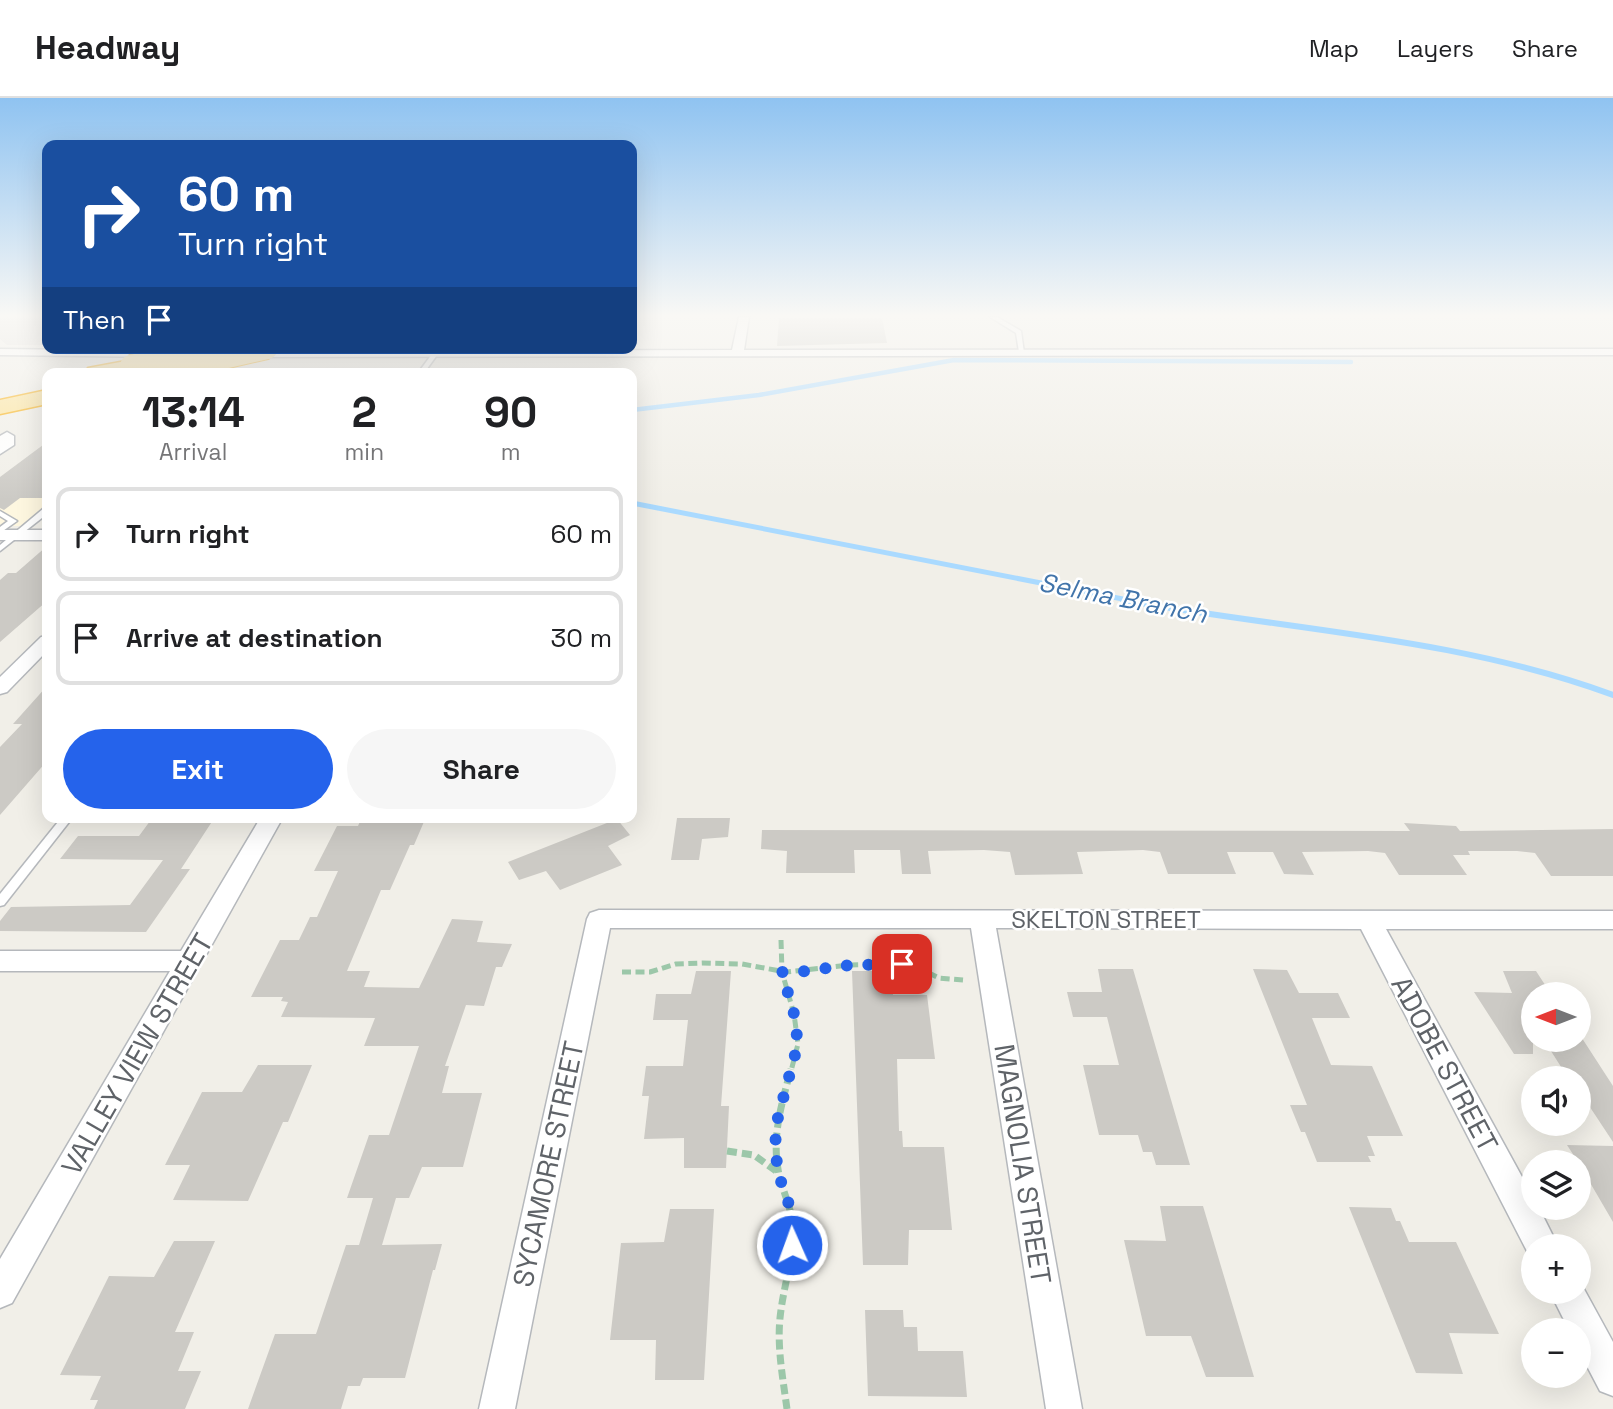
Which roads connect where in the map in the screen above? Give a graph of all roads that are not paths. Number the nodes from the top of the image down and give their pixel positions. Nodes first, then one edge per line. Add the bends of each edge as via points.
1 (42, 384) edge
2 (0, 393) edge
3 (42, 398) edge
4 (0, 407) edge
5 (7, 436) dead end
6 (0, 450) edge
7 (0, 513) edge
8 (42, 513) edge
9 (6, 534) edge
10 (42, 535) edge
11 (0, 549) edge
12 (42, 646) edge
13 (0, 688) edge
14 (63, 823) edge
15 (269, 823) edge
16 (0, 902) edge
17 (599, 919) joint
18 (982, 919) junction
19 (1368, 919) junction
20 (1613, 920) edge
21 (0, 961) edge
22 (191, 961) junction
23 (1536, 1234) edge
24 (0, 1291) edge
25 (1573, 1304) edge
26 (1613, 1378) edge
27 (497, 1409) edge
28 (1064, 1409) edge

1 - 2 highway
3 - 4 highway
5 - 6 street via 7,445
7 - 9 lane via 13,520
8 - 9 lane
9 - 10 street
9 - 11 lane
12 - 13 street
14 - 16 lane
15 - 22 street, VALLEY VIEW STREET
17 - 18 street, SKELTON STREET
17 - 27 street, SYCAMORE STREET
18 - 19 street, SKELTON STREET
18 - 28 street, MAGNOLIA STREET
19 - 20 street, SKELTON STREET
19 - 23 street, ADOBE STREET
21 - 22 street
22 - 24 street, VALLEY VIEW STREET
25 - 26 street

